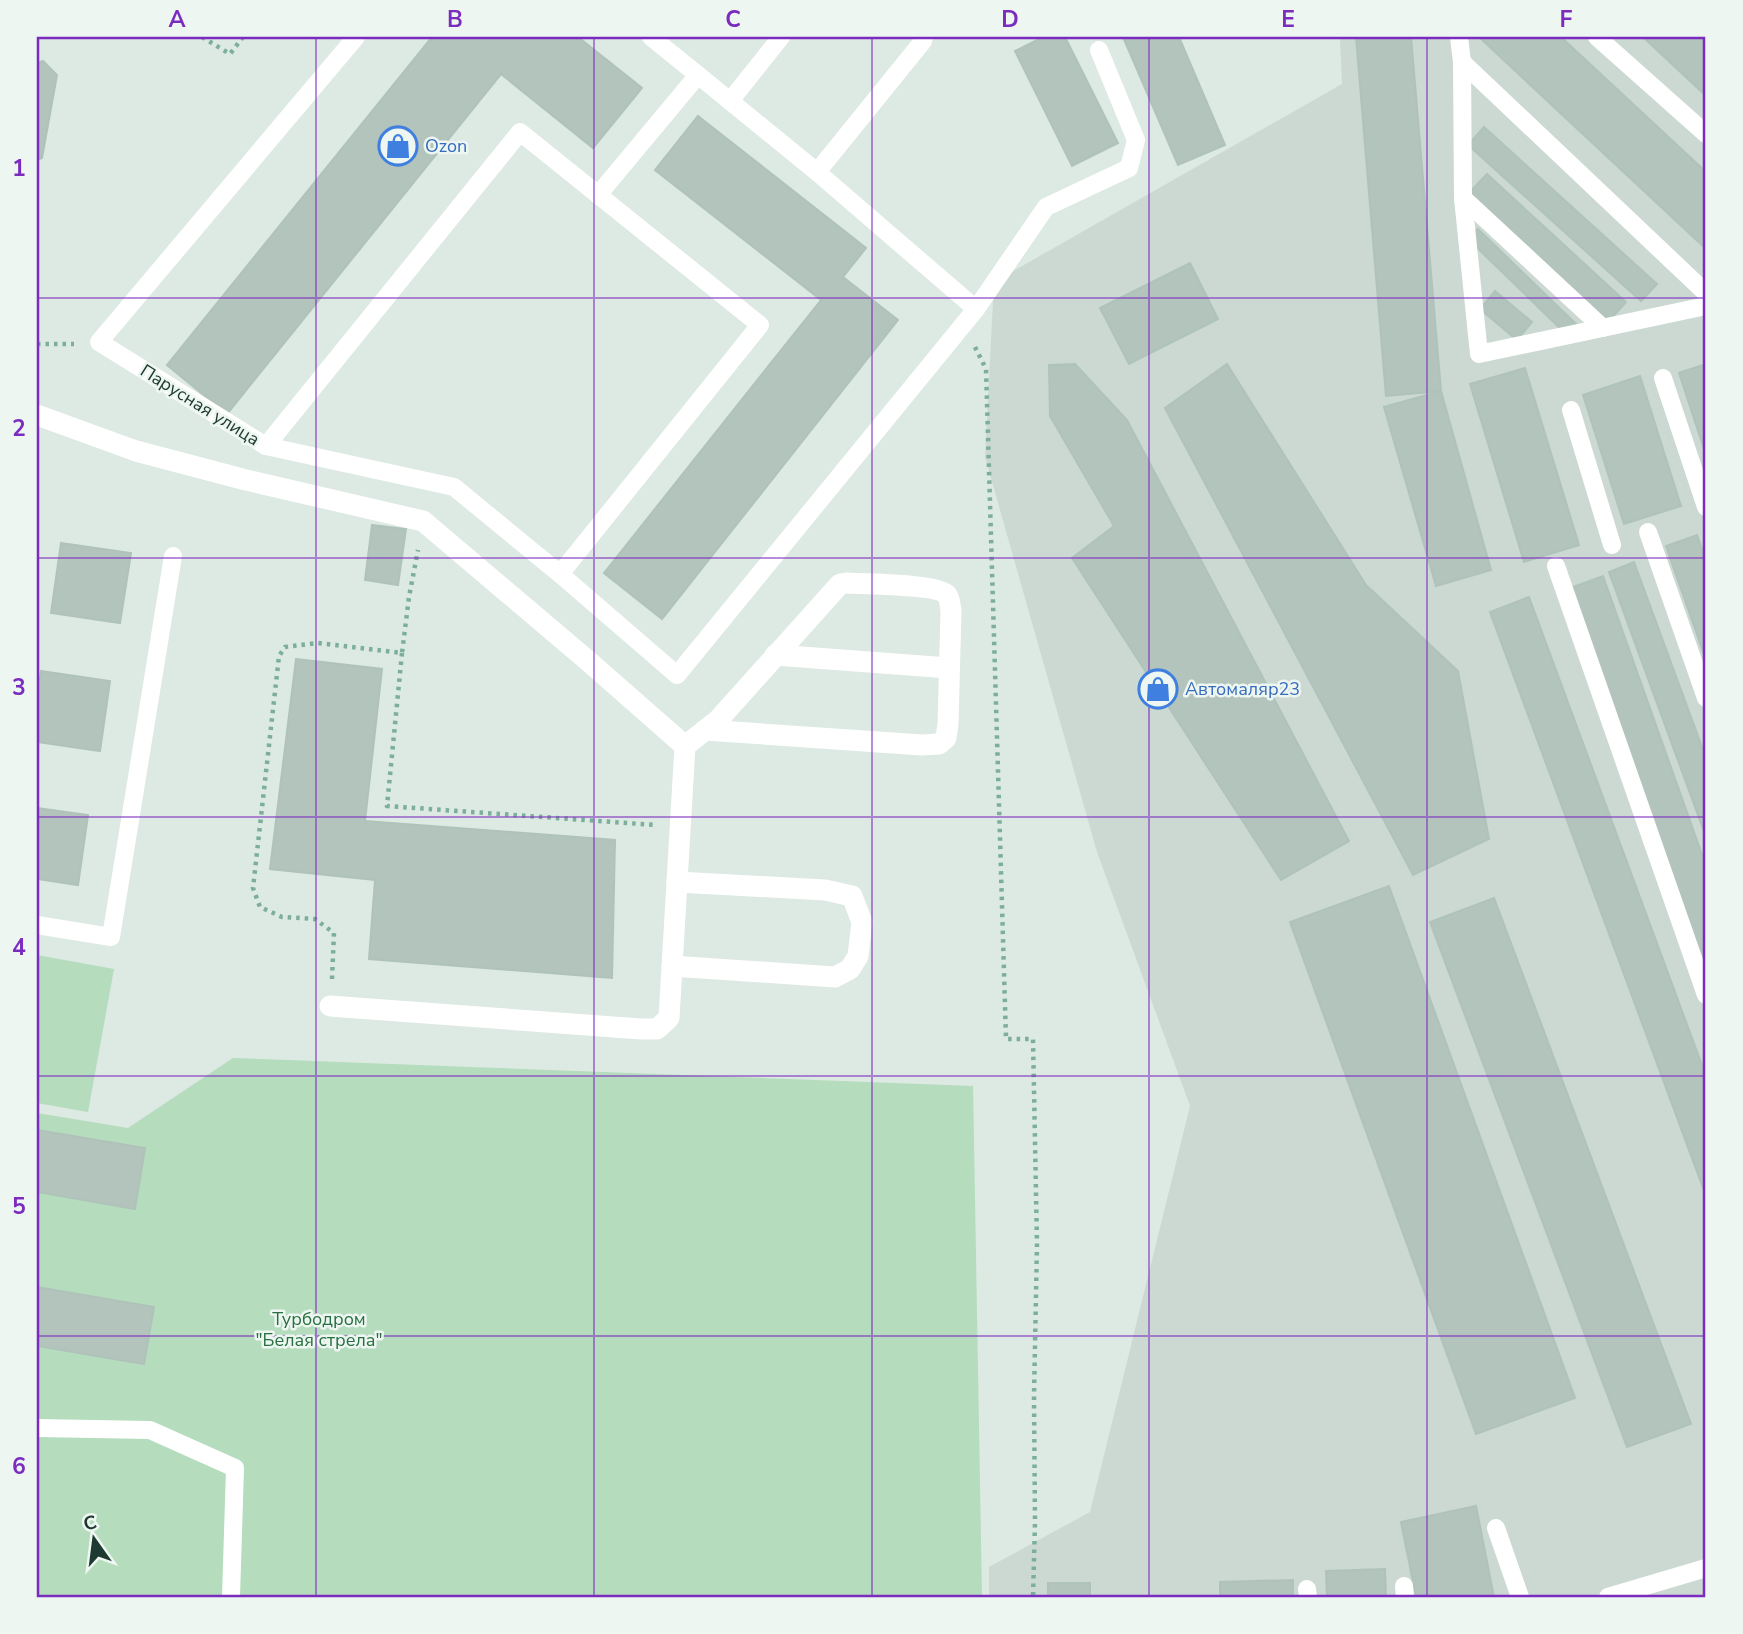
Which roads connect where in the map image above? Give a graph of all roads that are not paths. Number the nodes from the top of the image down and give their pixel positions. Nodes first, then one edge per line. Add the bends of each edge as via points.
1 (356, 37) edge
2 (651, 37) edge
3 (781, 37) edge
4 (924, 37) edge
5 (1460, 37) edge
6 (1597, 37) edge
7 (1099, 50) dead end
8 (1462, 62) junction
9 (698, 75) junction
10 (730, 101) junction
11 (1706, 134) edge
12 (817, 172) junction
13 (598, 195) junction
14 (1462, 198) junction
15 (1706, 293) edge
16 (1706, 306) edge
17 (976, 309) junction
18 (1603, 328) junction
19 (1663, 378) dead end
20 (1571, 410) dead end
21 (37, 415) edge
22 (266, 446) junction
23 (1706, 507) edge
24 (1648, 532) dead end
25 (1612, 545) dead end
26 (173, 556) dead end
27 (1556, 565) dead end
28 (560, 574) junction
29 (775, 655) junction
30 (949, 668) junction
31 (1706, 698) edge
32 (705, 730) junction
33 (685, 746) junction
34 (677, 882) junction
35 (37, 925) edge
36 (672, 966) junction
37 (1706, 995) edge
38 (330, 1006) road end
39 (37, 1429) edge
40 (1496, 1528) dead end
41 (1706, 1568) edge
42 (1640, 1593) edge
43 (231, 1597) edge
44 (1520, 1597) edge
45 (1608, 1597) edge

1 - 22 lane, Парусная улица via 99,342
2 - 9 lane
3 - 10 lane
4 - 12 lane
5 - 8 lane
6 - 11 lane
7 - 17 lane via 1136,140 1129,167 1046,207
8 - 14 lane
8 - 15 lane
9 - 10 lane
9 - 13 lane
10 - 12 lane
12 - 17 lane
13 - 22 lane via 520,132
13 - 28 lane via 760,325
14 - 18 lane
14 - 18 lane via 1479,354
16 - 18 lane
17 - 28 lane, Парусная улица via 677,675
19 - 23 lane
20 - 25 lane
21 - 33 street via 136,452 423,521
22 - 28 lane, Парусная улица via 454,487
24 - 31 lane
26 - 35 lane via 111,937
27 - 37 lane
29 - 30 street
29 - 30 street via 839,584 927,587 949,597
29 - 32 street
30 - 32 street via 948,724 946,738 939,744
32 - 33 street
33 - 34 street
34 - 36 street
34 - 36 street via 825,890 852,896 862,922 858,956 850,969 835,977
36 - 38 street via 668,1018 657,1028
39 - 43 lane via 149,1430 235,1468
40 - 44 lane
41 - 42 lane
42 - 45 lane

